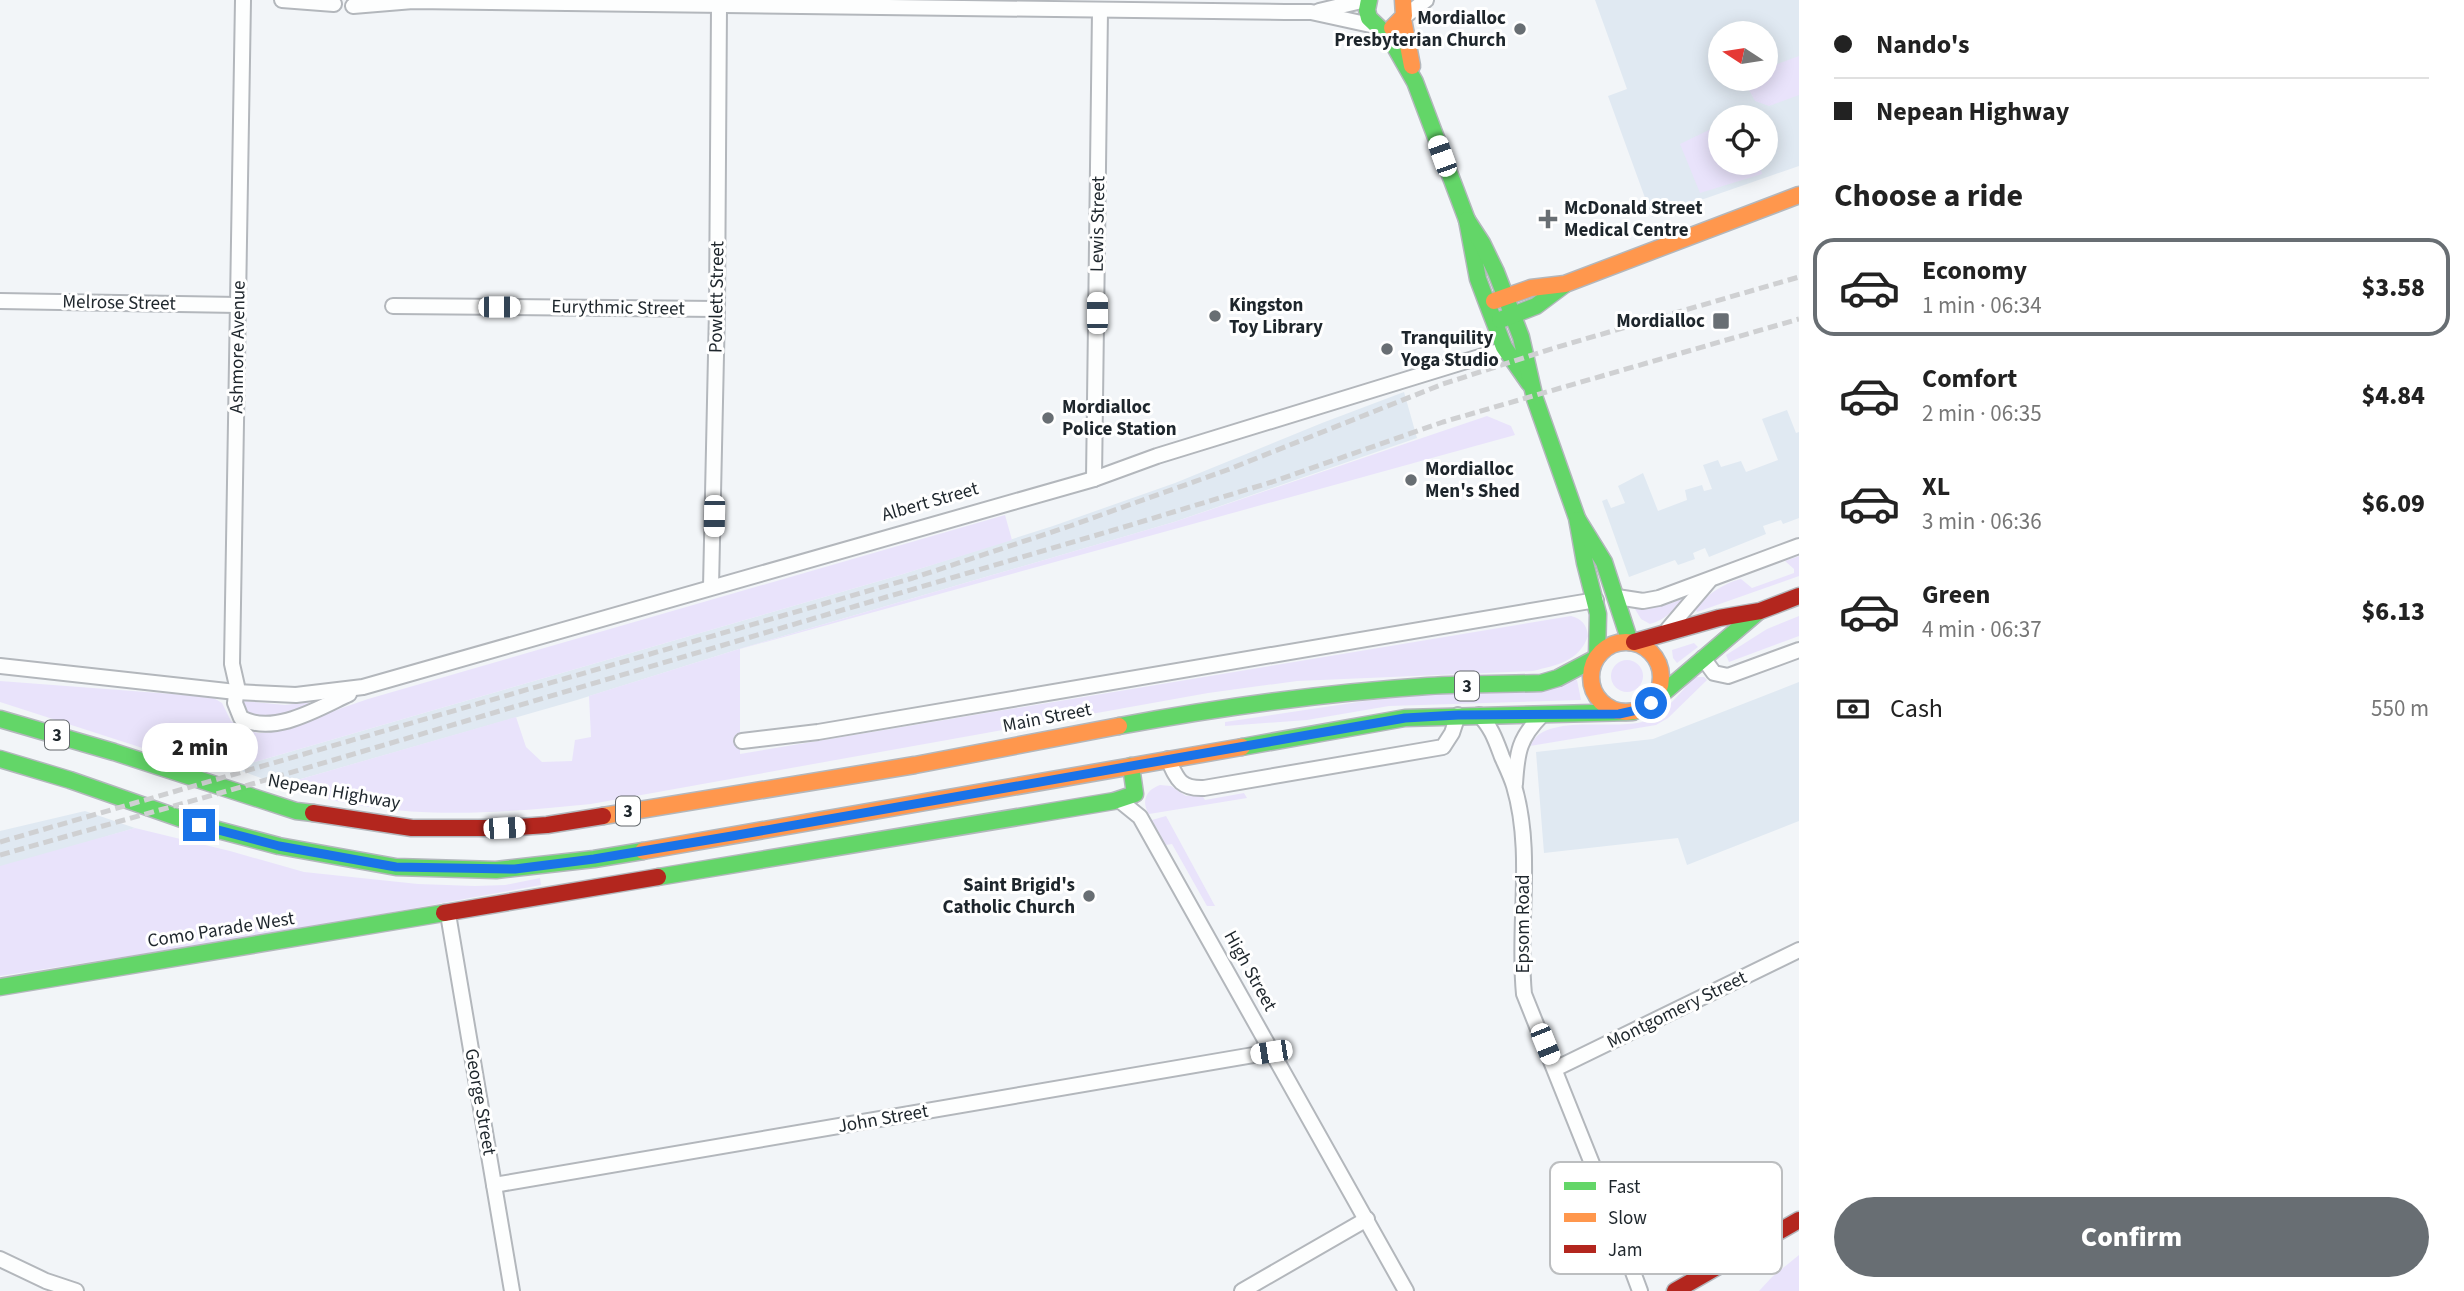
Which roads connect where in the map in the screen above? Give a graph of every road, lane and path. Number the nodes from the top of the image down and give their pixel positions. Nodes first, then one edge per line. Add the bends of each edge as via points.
1 (243, 0) edge
2 (282, 0) edge
3 (1368, 0) edge
4 (1403, 0) edge
5 (1426, 0) edge
6 (410, 1) edge
7 (333, 2) edge
8 (613, 2) edge
9 (356, 3) edge
10 (1018, 5) edge
11 (719, 6) junction
12 (1100, 11) junction
13 (1311, 12) junction
14 (1403, 18) junction
15 (1378, 27) junction
16 (1415, 82) junction
17 (1799, 195) edge
18 (1466, 220) junction
19 (1565, 284) junction
20 (1506, 297) junction
21 (0, 301) edge
22 (1487, 303) junction
23 (238, 305) junction
24 (393, 306) dead end
25 (717, 309) junction
26 (1513, 315) junction
27 (1494, 322) junction
28 (1504, 347) junction
29 (1531, 385) junction
30 (1094, 479) junction
31 (1577, 518) junction
32 (1799, 546) edge
33 (1710, 580) junction
34 (711, 587) junction
35 (1799, 596) edge
36 (1617, 597) junction
37 (1596, 600) junction
38 (1760, 611) junction
39 (1665, 632) junction
40 (1632, 642) junction
41 (1799, 649) edge
42 (1597, 657) junction
43 (1703, 658) junction
44 (0, 666) edge
45 (363, 687) junction
46 (236, 692) junction
47 (1639, 709) junction
48 (1543, 714) junction
49 (1458, 715) junction
50 (1478, 715) junction
51 (0, 719) edge
52 (1111, 728) junction
53 (743, 741) dead end
54 (1168, 759) junction
55 (0, 760) edge
56 (1131, 766) junction
57 (1106, 771) junction
58 (1514, 787) junction
59 (1135, 794) junction
60 (1119, 800) junction
61 (783, 807) junction
62 (1140, 817) junction
63 (504, 828) joint
64 (448, 914) junction
65 (1799, 950) edge
66 (0, 987) edge
67 (1271, 1052) junction
68 (1555, 1069) junction
69 (1591, 1162) edge
70 (494, 1185) junction
71 (1367, 1219) junction
72 (1799, 1220) edge
73 (1782, 1230) edge
74 (0, 1259) edge
75 (1633, 1274) edge
76 (1705, 1274) edge
77 (76, 1291) edge
78 (512, 1291) edge
79 (1242, 1291) edge
80 (1406, 1291) edge
81 (1640, 1291) edge
82 (1675, 1291) edge

1 - 23 street, Ashmore Avenue
2 - 7 street
3 - 13 street
3 - 15 main road via 1367,14
4 - 14 main road
5 - 14 street
6 - 8 street
6 - 9 street
7 - 9 street via 344,8
8 - 11 street
10 - 11 street
10 - 12 street
11 - 25 street, Powlett Street
12 - 13 street
12 - 30 street, Lewis Street
13 - 15 street
14 - 15 main road via 1394,27
14 - 16 main road
15 - 16 main road via 1390,38
16 - 18 main road
17 - 19 main road
18 - 20 main road via 1482,243
18 - 22 main road
19 - 20 main road
19 - 26 main road via 1536,306
20 - 22 main road
20 - 26 main road
21 - 23 street, Melrose Street
22 - 27 main road
23 - 46 street, Ashmore Avenue via 232,663
24 - 25 street, Eurythmic Street
25 - 34 street, Powlett Street
26 - 27 main road
26 - 29 main road
27 - 28 main road
28 - 29 main road
28 - 30 street, Albert Street
29 - 31 main road
30 - 34 street, Albert Street
31 - 36 main road via 1599,548
31 - 37 main road
32 - 33 street
33 - 36 street via 1651,600
33 - 39 street
34 - 45 street, Albert Street
35 - 38 main road, 3
36 - 37 main road
36 - 40 main road
37 - 42 main road
37 - 53 street, Main Street
38 - 39 main road, 3
38 - 43 main road, 3
39 - 40 main road, 3
40 - 42 main road, 3 via 1614,644
40 - 47 main road via 1654,655 1661,671 1659,689
41 - 43 street via 1725,677 1714,673
42 - 47 main road via 1591,674 1602,704 1622,712
42 - 52 main road, Main Street / 3 via 1541,683 1332,695
43 - 47 main road, 3
44 - 46 street
45 - 46 street, Albert Street via 296,695
45 - 46 street, Albert Street via 310,712 263,724 241,718
47 - 48 main road, Main Street / 3 via 1619,714
48 - 50 main road, Main Street / 3
48 - 58 street, Epsom Road via 1520,745
49 - 50 main road, Main Street / 3
49 - 54 main road, Main Street / 3 via 1383,722
49 - 54 street via 1443,747 1204,789 1181,783
50 - 58 street, Epsom Road via 1492,732
51 - 63 main road, Nepean Highway / 3 via 296,811 412,828
52 - 56 main road, High Street
52 - 57 main road
52 - 61 main road, Main Street / 3 via 915,765
54 - 56 main road, Main Street / 3
55 - 61 main road, Main Street / 3 via 199,825 279,846 396,867 496,870 594,859
56 - 57 main road, Main Street / 3
56 - 59 main road, High Street
57 - 60 main road, High Street
57 - 61 main road, Main Street / 3
58 - 68 street, Epsom Road via 1524,862 1524,994
59 - 60 main road
59 - 62 street, High Street
60 - 62 street, High Street
60 - 64 main road
61 - 63 main road, Main Street / 3
62 - 67 street, High Street
64 - 66 main road, Como Parade West
64 - 70 street, George Street
65 - 68 street, Montgomery Street
67 - 70 street, John Street
67 - 71 street, High Street
68 - 69 street, Epsom Road
70 - 78 street, George Street
71 - 79 street
71 - 80 street, High Street
72 - 73 main road
74 - 77 street
75 - 81 street, Epsom Road
76 - 82 main road

